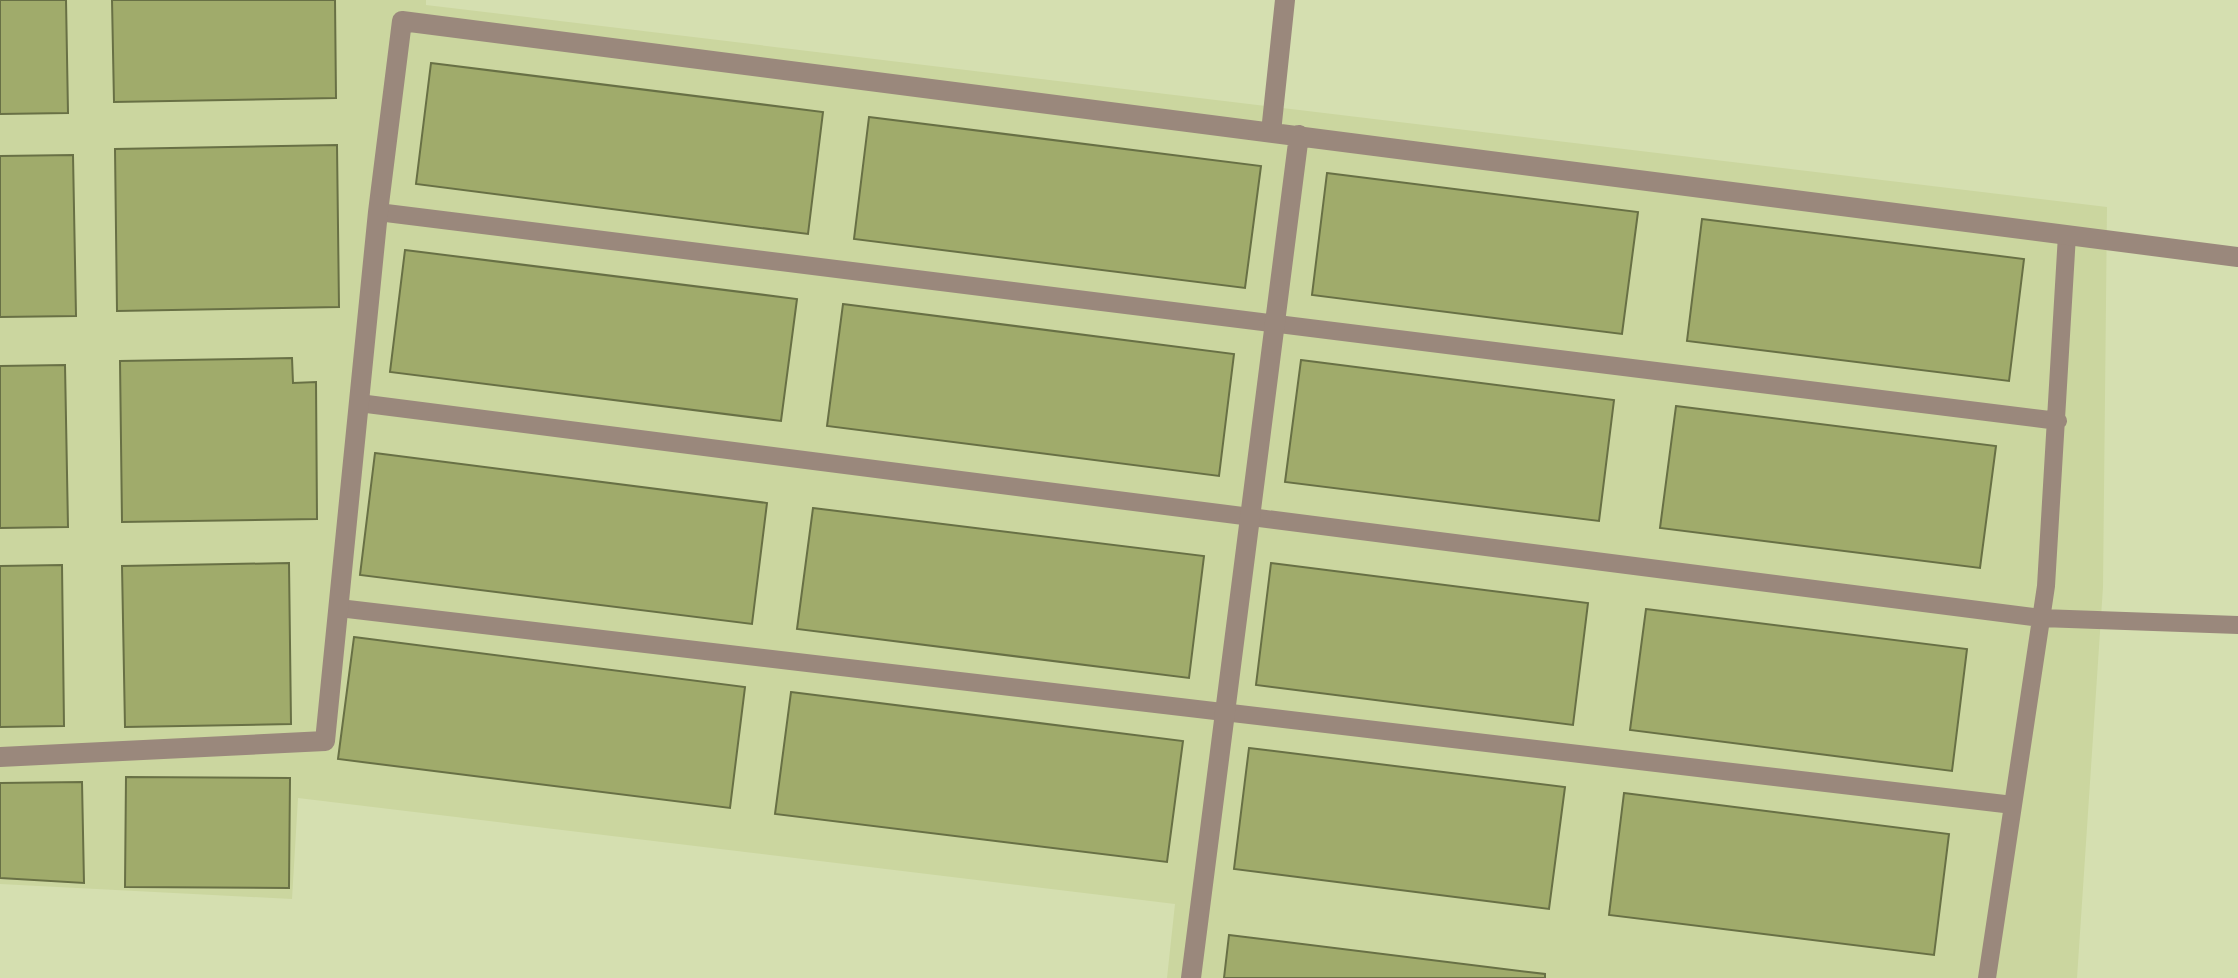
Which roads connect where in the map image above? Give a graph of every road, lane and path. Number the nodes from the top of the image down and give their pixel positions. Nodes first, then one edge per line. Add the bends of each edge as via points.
1 (1285, 0) edge
2 (403, 10) edge
3 (1271, 132) junction
4 (1299, 135) junction
5 (378, 212) junction
6 (2067, 235) junction
7 (2238, 257) edge
8 (1275, 323) junction
9 (359, 403) junction
10 (2058, 421) junction
11 (1250, 517) junction
12 (339, 608) junction
13 (2041, 618) junction
14 (2238, 625) edge
15 (1225, 713) junction
16 (0, 757) edge
17 (2013, 805) junction
18 (1191, 978) edge
19 (1987, 978) edge

1 - 3 street
2 - 3 street
2 - 5 street
3 - 4 street
4 - 6 street
4 - 8 street
5 - 8 lane
5 - 9 street
6 - 7 street
6 - 10 lane
8 - 10 lane
8 - 11 street
9 - 11 lane
9 - 12 street
10 - 13 lane
11 - 13 lane
11 - 15 street
12 - 15 lane
12 - 16 street via 325,741
13 - 14 lane
13 - 17 lane
15 - 17 lane
15 - 18 street
17 - 19 lane

